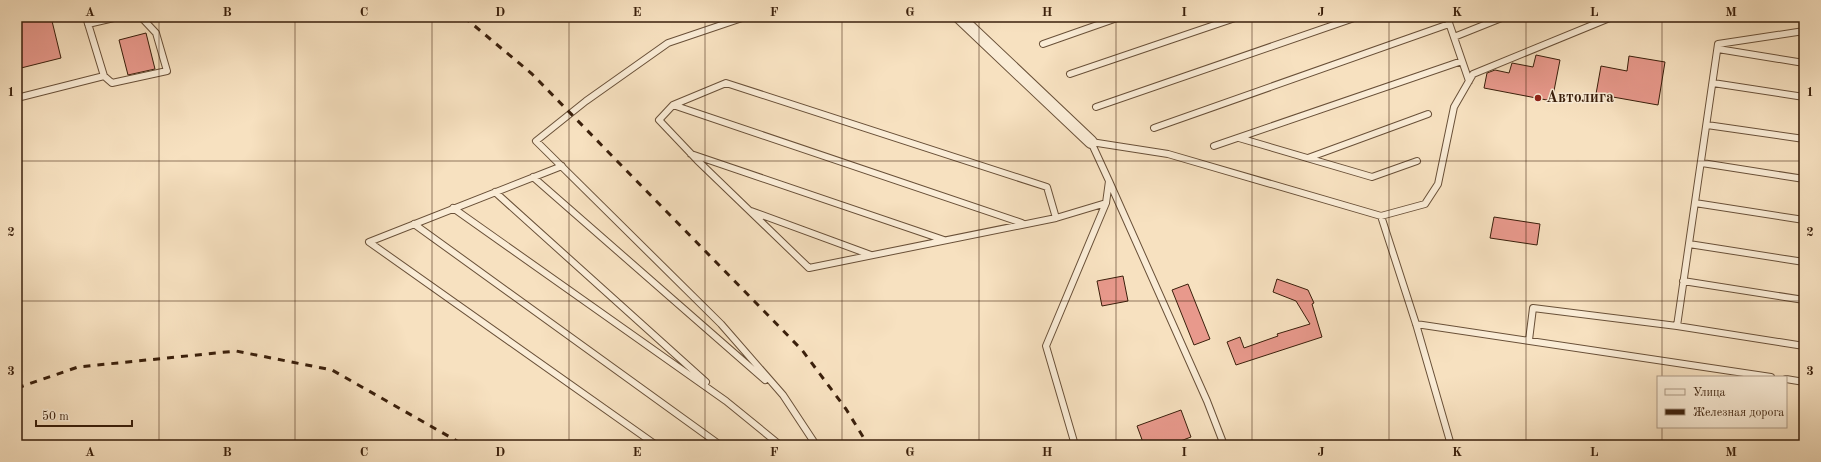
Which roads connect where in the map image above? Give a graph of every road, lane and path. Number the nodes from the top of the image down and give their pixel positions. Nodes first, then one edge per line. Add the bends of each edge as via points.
1 (86, 17) edge
2 (118, 17) edge
3 (141, 17) edge
4 (745, 17) edge
5 (959, 17) edge
6 (1120, 17) edge
7 (1238, 17) edge
8 (1357, 17) edge
9 (1447, 17) edge
10 (1504, 17) edge
11 (1612, 17) edge
12 (88, 24) junction
13 (1449, 24) junction
14 (1804, 31) edge
15 (1454, 37) junction
16 (1043, 44) dead end
17 (1718, 49) junction
18 (1462, 61) junction
19 (1804, 63) edge
20 (1070, 74) dead end
21 (104, 76) junction
22 (1469, 81) junction
23 (1713, 83) junction
24 (1804, 97) edge
25 (17, 98) edge
26 (673, 105) junction
27 (1096, 107) dead end
28 (1428, 114) dead end
29 (1707, 124) junction
30 (1154, 128) dead end
31 (1239, 138) junction
32 (1804, 139) edge
33 (1091, 142) junction
34 (1214, 146) dead end
35 (690, 153) junction
36 (1308, 158) junction
37 (1417, 162) dead end
38 (1702, 163) junction
39 (562, 166) junction
40 (533, 177) junction
41 (1804, 179) edge
42 (1109, 181) junction
43 (495, 192) junction
44 (1106, 203) junction
45 (1695, 203) junction
46 (453, 208) junction
47 (748, 210) junction
48 (1381, 216) junction
49 (1056, 218) junction
50 (1804, 220) edge
51 (414, 224) junction
52 (1024, 224) junction
53 (946, 240) junction
54 (1689, 244) junction
55 (871, 255) junction
56 (1804, 262) edge
57 (1683, 281) junction
58 (1804, 300) edge
59 (1416, 324) junction
60 (1677, 326) junction
61 (1529, 340) junction
62 (1804, 346) edge
63 (1764, 376) edge
64 (1787, 379) edge
65 (1804, 382) edge
66 (783, 395) junction
67 (726, 401) junction
68 (656, 445) edge
69 (720, 445) edge
70 (780, 445) edge
71 (816, 445) edge
72 (1075, 445) edge
73 (1224, 445) edge
74 (1451, 445) edge

1 - 12 lane
2 - 12 lane
3 - 21 lane via 156,33 167,71 112,83
4 - 39 lane via 668,43 586,101 536,141
5 - 33 street
6 - 16 lane
7 - 20 lane
8 - 27 lane
9 - 13 lane
10 - 15 lane
11 - 22 lane via 1485,68 1473,74
12 - 21 lane
13 - 15 lane
13 - 30 lane
14 - 17 lane via 1718,44
15 - 18 lane
17 - 19 lane
17 - 23 lane
18 - 22 lane
18 - 31 lane
21 - 25 lane
22 - 48 lane via 1454,107 1438,184 1425,204
23 - 24 lane
23 - 29 lane
26 - 35 lane via 659,120
26 - 49 lane via 726,83 1047,187
26 - 52 lane
28 - 36 lane
29 - 32 lane
29 - 38 lane
31 - 34 lane
31 - 36 lane
33 - 42 lane
33 - 48 lane via 1168,154
35 - 47 lane
35 - 53 lane
36 - 37 lane via 1372,177
38 - 41 lane
38 - 45 lane
39 - 40 lane
39 - 66 lane via 721,324
40 - 43 lane
40 - 66 lane
42 - 44 lane
42 - 73 lane
43 - 46 lane
43 - 67 lane
44 - 49 lane
44 - 72 lane via 1046,346
45 - 50 lane
45 - 54 lane
46 - 51 lane
46 - 67 lane
47 - 55 lane
47 - 55 lane via 808,268
48 - 59 lane
49 - 52 lane
51 - 68 lane via 369,242
51 - 69 lane
52 - 53 lane
53 - 55 lane
54 - 56 lane
54 - 57 lane
57 - 58 lane
57 - 60 lane
59 - 61 lane
59 - 74 lane
60 - 61 lane via 1534,308
60 - 62 lane
61 - 63 lane
64 - 65 lane
66 - 71 lane
67 - 70 lane

